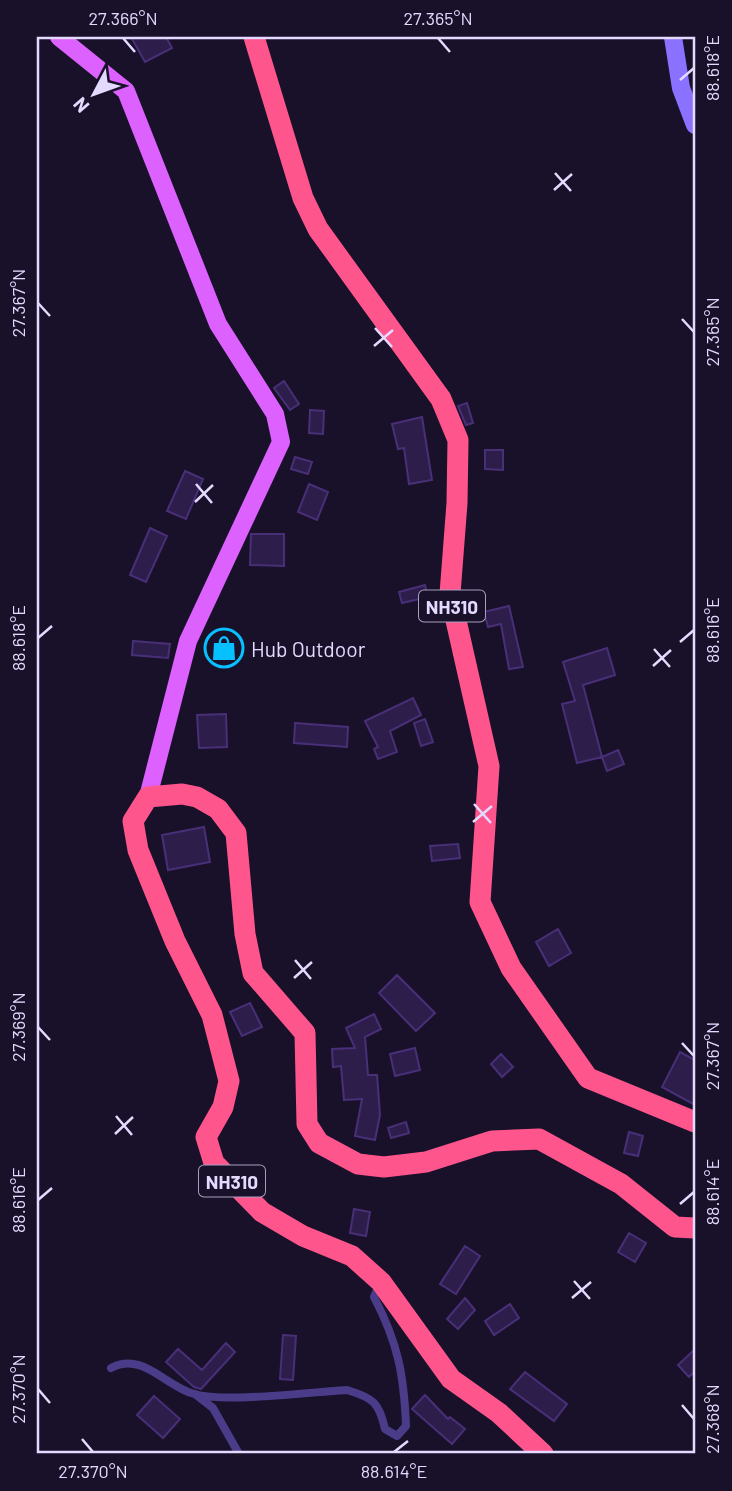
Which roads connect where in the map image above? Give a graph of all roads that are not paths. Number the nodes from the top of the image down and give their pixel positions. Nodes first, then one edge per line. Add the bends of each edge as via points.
1 (59, 37) edge
2 (254, 37) edge
3 (673, 37) edge
4 (695, 125) edge
5 (148, 797) junction
6 (695, 1122) edge
7 (695, 1228) edge
8 (381, 1282) junction
9 (111, 1368) dead end
10 (195, 1394) junction
11 (240, 1454) edge
12 (543, 1454) edge

1 - 5 main road via 126,91 218,324 275,414 281,442 188,641
2 - 6 highway, NH310 via 303,198 318,229 441,400 458,440 450,594 489,765 480,902 511,968 588,1078
3 - 4 street via 681,88
5 - 7 highway via 197,797 218,809 236,833 253,973 305,1033 307,1124 319,1143 358,1164 384,1167 426,1162 492,1141 539,1139 621,1184 675,1227
5 - 8 highway, NH310 via 133,821 138,850 212,1015 229,1082 223,1107 206,1137 214,1163 262,1212 303,1236 352,1256
8 - 10 lane via 374,1297 391,1330 404,1373 406,1426 397,1436 385,1429 382,1413 371,1398 347,1390
8 - 12 highway, NH310 via 451,1379 499,1413
9 - 10 lane via 135,1362
10 - 11 lane via 213,1408

